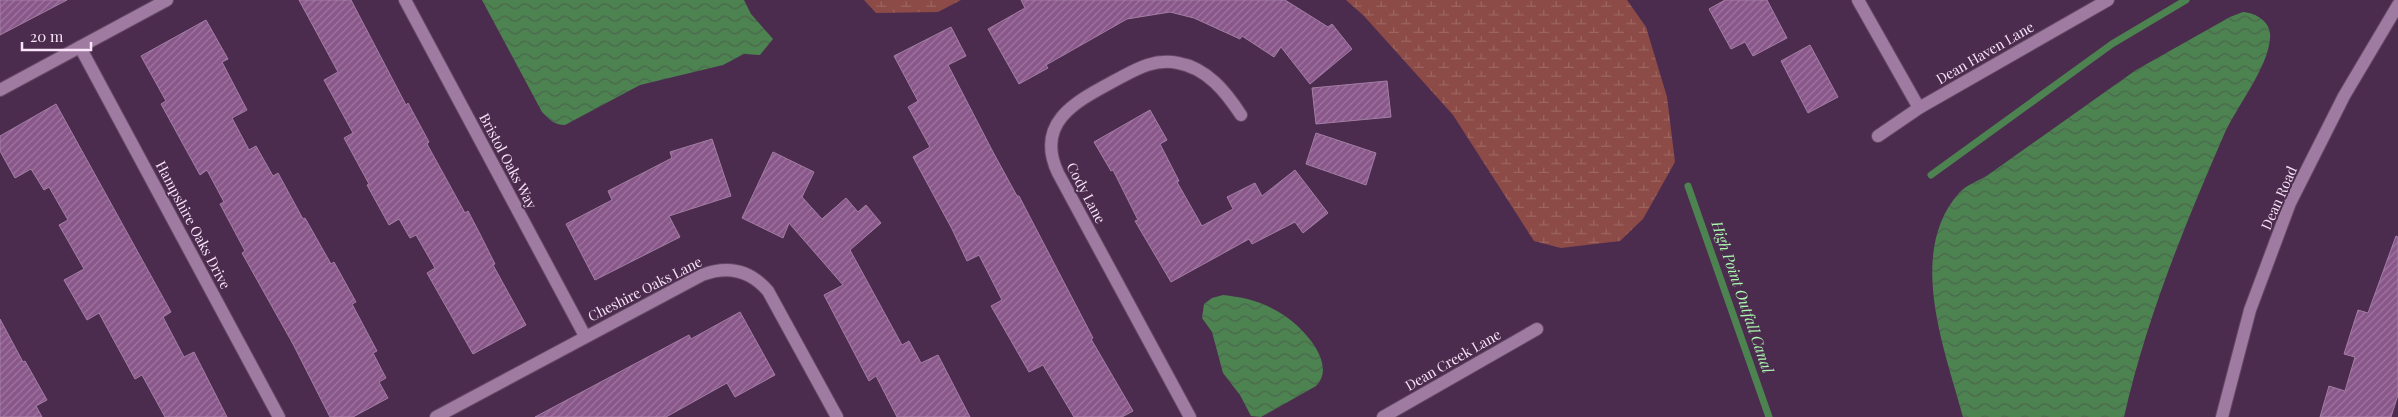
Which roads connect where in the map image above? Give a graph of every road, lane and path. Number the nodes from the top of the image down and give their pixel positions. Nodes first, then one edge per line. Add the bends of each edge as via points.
1 (167, 0) edge
2 (405, 0) edge
3 (1858, 0) edge
4 (2108, 0) edge
5 (2398, 5) edge
6 (80, 47) junction
7 (0, 90) edge
8 (1919, 108) junction
9 (1241, 115) dead end
10 (1878, 136) dead end
11 (1537, 329) dead end
12 (585, 336) junction
13 (279, 417) edge
14 (436, 417) edge
15 (837, 417) edge
16 (1190, 417) edge
17 (1383, 417) edge
18 (2222, 417) edge

1 - 6 street
2 - 12 street, Bristol Oaks Way
3 - 8 street
4 - 8 street, Dean Haven Lane
5 - 18 street, Dean Road via 2344,96 2290,204 2250,310
6 - 7 street
6 - 13 street, Hampshire Oaks Drive
8 - 10 street, Dean Haven Lane
9 - 16 street, Cody Lane via 1225,92 1204,74 1179,63 1155,62 1069,107 1059,121 1052,145 1058,173
11 - 17 street, Dean Creek Lane
12 - 14 street, Cheshire Oaks Lane
12 - 15 street, Cheshire Oaks Lane via 702,275 723,269 743,272 768,291

